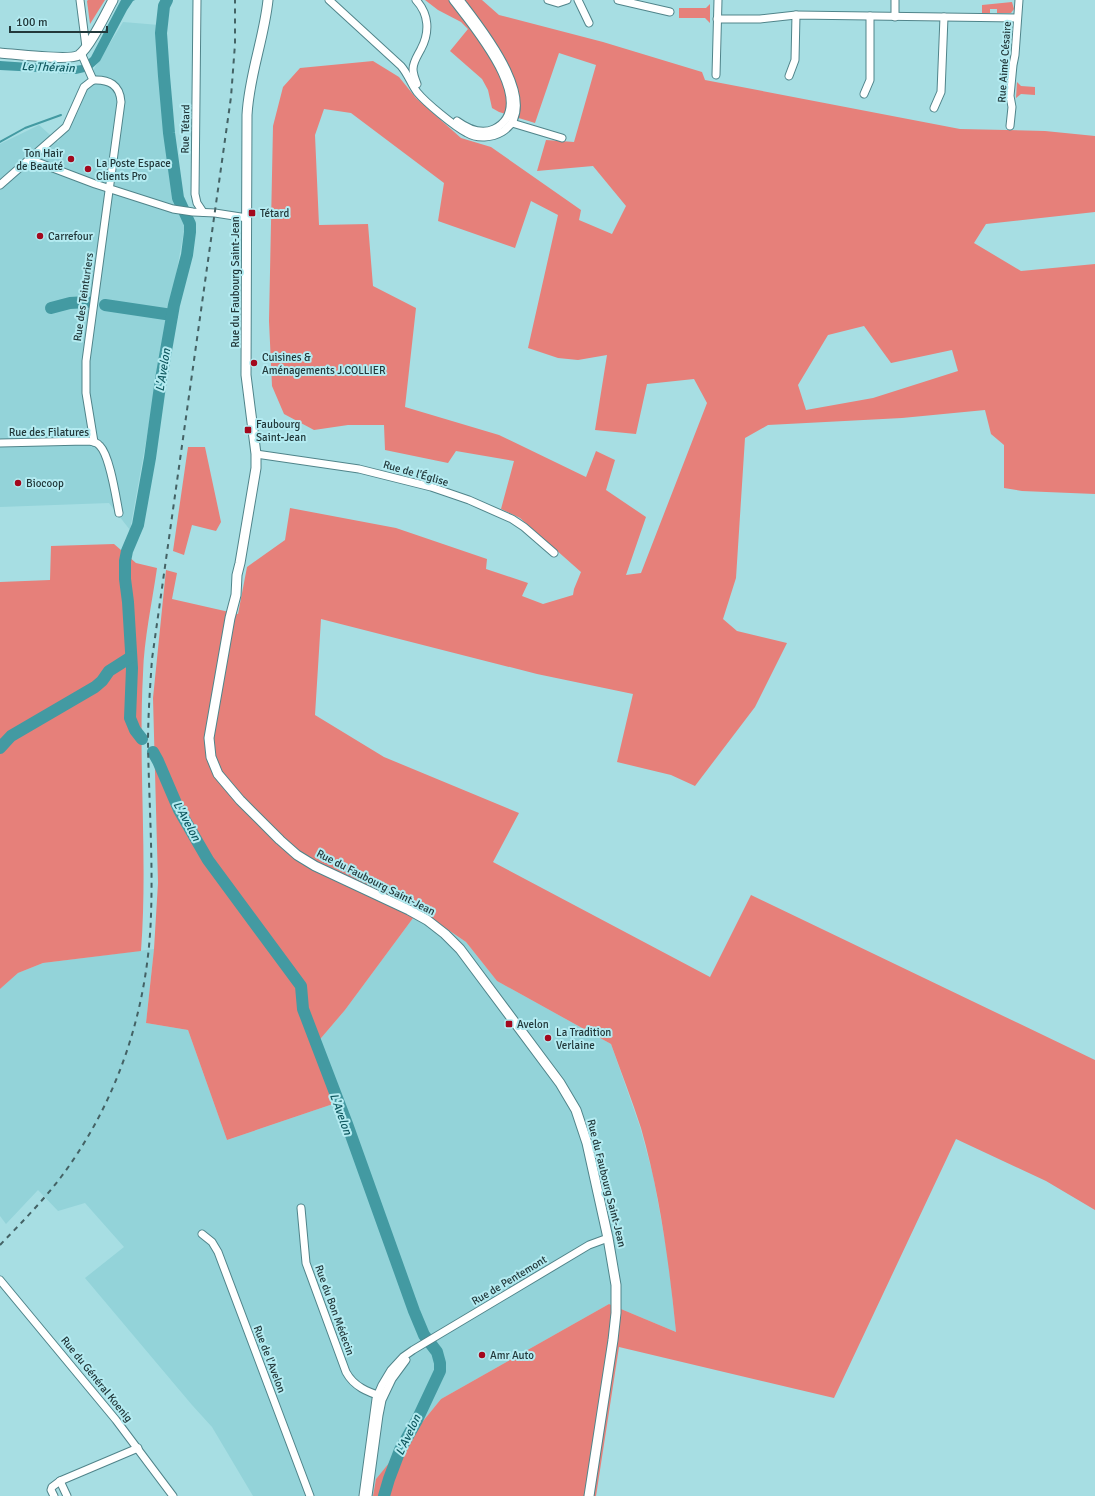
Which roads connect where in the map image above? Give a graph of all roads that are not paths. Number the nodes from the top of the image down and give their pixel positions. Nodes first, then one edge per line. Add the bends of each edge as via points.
1 (80, 0) edge
2 (113, 0) edge
3 (197, 0) edge
4 (268, 0) edge
5 (329, 0) edge
6 (416, 0) edge
7 (453, 0) edge
8 (460, 0) edge
9 (548, 0) edge
10 (567, 0) edge
11 (578, 0) edge
12 (618, 0) edge
13 (718, 0) edge
14 (895, 0) edge
15 (1019, 0) edge
16 (670, 12) dead end
17 (796, 15) junction
18 (870, 16) junction
19 (895, 16) junction
20 (944, 17) junction
21 (1017, 18) junction
22 (717, 19) junction
23 (589, 22) dead end
24 (0, 53) edge
25 (84, 54) junction
26 (402, 66) junction
27 (413, 66) junction
28 (716, 75) dead end
29 (92, 76) junction
30 (789, 76) dead end
31 (864, 94) dead end
32 (934, 108) dead end
33 (512, 123) junction
34 (1010, 126) dead end
35 (562, 138) dead end
36 (29, 159) junction
37 (0, 185) edge
38 (110, 189) junction
39 (203, 212) junction
40 (247, 218) junction
41 (94, 442) junction
42 (0, 443) edge
43 (256, 454) junction
44 (119, 513) dead end
45 (554, 553) dead end
46 (301, 1208) dead end
47 (202, 1234) dead end
48 (608, 1238) junction
49 (1, 1282) edge
50 (380, 1396) junction
51 (138, 1448) junction
52 (60, 1481) junction
53 (54, 1496) edge
54 (67, 1496) edge
55 (173, 1496) edge
56 (310, 1496) edge
57 (363, 1496) edge
58 (368, 1496) edge
59 (589, 1496) edge

1 - 25 street
2 - 25 main road
3 - 39 street, Rue Tétard via 195,194
4 - 40 main road, Rue du Faubourg Saint-Jean via 251,79 248,107
5 - 26 street
6 - 27 street via 425,12 427,26 424,42
7 - 27 street via 489,48 499,66 510,100 507,118 499,126 487,131 462,125 424,93 414,77
8 - 33 street via 493,44 507,70 515,97 516,110
9 - 10 street via 558,3
11 - 23 street
12 - 16 street
13 - 22 street
14 - 19 street
15 - 21 street, Rue Aimé Césaire
17 - 18 street
17 - 22 street via 760,19
17 - 30 street via 795,60
18 - 19 street
18 - 31 street via 870,80
19 - 20 street
20 - 21 street
20 - 32 street via 941,92
21 - 34 street, Rue Aimé Césaire
22 - 28 street
24 - 25 main road via 65,57
25 - 29 street
26 - 27 street via 408,69
26 - 33 street via 420,96 469,134 491,136 502,132
29 - 36 street via 84,87 66,127
29 - 38 street, Rue des Teinturiers via 113,84 118,88 120,95 121,105
33 - 35 street
36 - 37 street
36 - 38 street
38 - 39 street via 178,210
38 - 41 street, Rue des Teinturiers via 86,361 86,388
39 - 40 street
40 - 43 main road, Rue du Faubourg Saint-Jean via 246,380
41 - 42 street, Rue des Filatures
41 - 44 street, Rue des Filatures via 105,453
43 - 45 street, Rue de l'Église via 359,469 431,487 512,519
43 - 48 main road, Rue du Faubourg Saint-Jean via 255,476 214,714 214,746 218,762 228,780 261,820 289,848 310,864 418,915 441,930 456,945 573,1104 587,1143
46 - 50 street, Rue du Bon Médecin via 306,1263 344,1368 354,1383
47 - 56 street, Rue de l'Avelon via 212,1242 218,1252
48 - 50 street, Rue de Pentemont via 593,1243 423,1345 404,1362
48 - 59 main road, Rue du Faubourg Saint-Jean via 615,1273 616,1313
49 - 51 street, Rue du Général Koenig
50 - 57 street, Rue de Pentemont via 374,1410
50 - 58 street, Rue de Pentemont
51 - 52 street
51 - 55 street, Rue du Général Koenig
52 - 53 street via 52,1486
52 - 54 street

